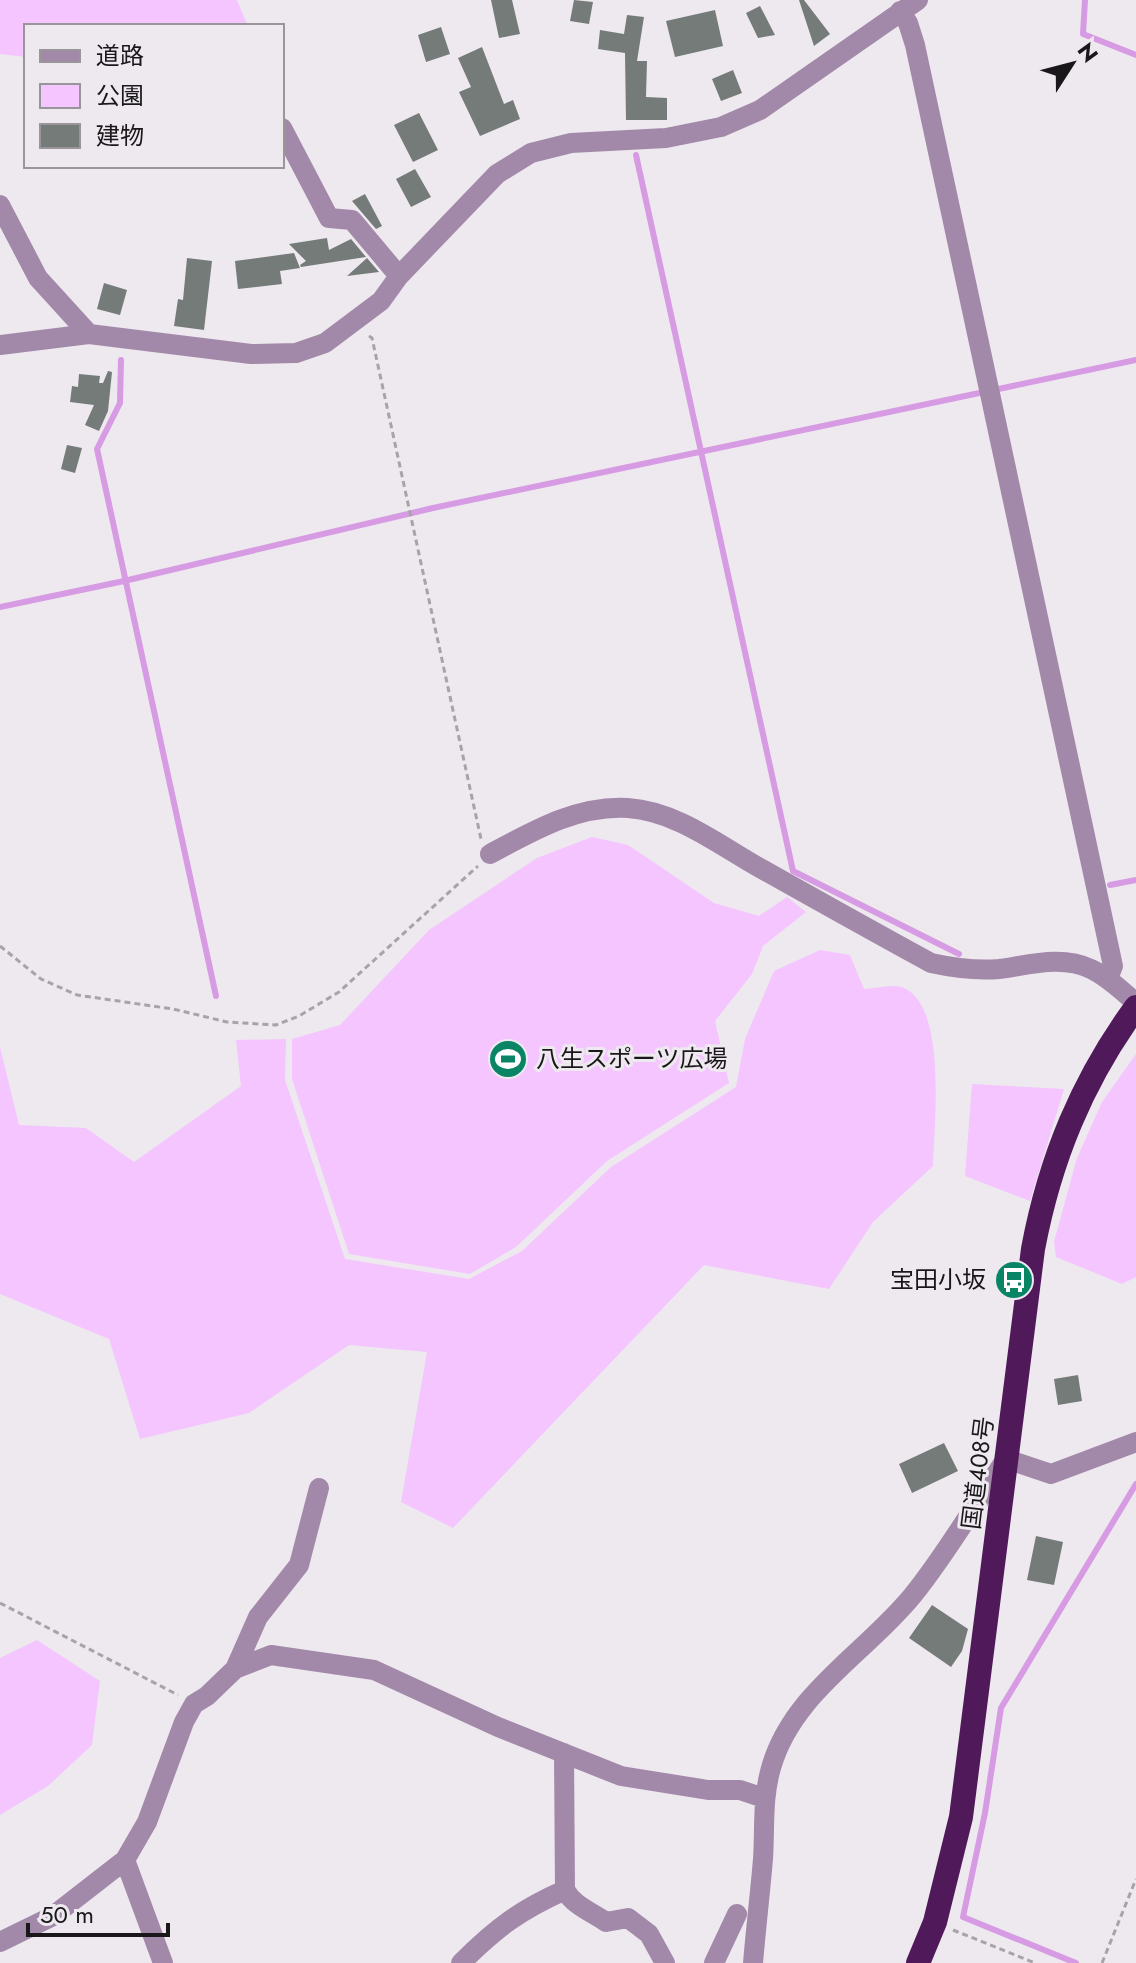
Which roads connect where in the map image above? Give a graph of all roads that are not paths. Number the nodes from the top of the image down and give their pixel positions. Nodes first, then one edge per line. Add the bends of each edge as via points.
1 (909, 6) edge
2 (284, 132) edge
3 (0, 205) edge
4 (399, 276) junction
5 (89, 334) junction
6 (0, 345) edge
7 (490, 854) road end
8 (1108, 979) junction
9 (1136, 1005) edge
10 (1136, 1442) edge
11 (1006, 1459) junction
12 (319, 1488) dead end
13 (235, 1669) junction
14 (564, 1753) junction
15 (764, 1798) junction
16 (125, 1860) junction
17 (565, 1890) junction
18 (737, 1914) dead end
19 (0, 1942) edge
20 (163, 1963) edge
21 (461, 1963) edge
22 (665, 1963) edge
23 (714, 1963) edge
24 (753, 1963) edge
25 (918, 1963) edge

1 - 4 street via 760,110 721,127 666,138 571,143 531,153 497,174
1 - 8 street via 908,23 1113,966
2 - 4 street via 329,218 352,220
3 - 5 street via 38,278
4 - 5 street via 355,323 325,343 296,353 251,354
5 - 6 street
7 - 8 street via 534,830 590,810 644,810 692,828 931,963 966,970 1038,961 1073,964
8 - 9 street
9 - 11 highway, 国道408号 via 1078,1104 1043,1197
10 - 11 street via 1051,1474
11 - 15 street via 914,1593 884,1629 819,1687 789,1726
11 - 25 highway, 国道408号 via 963,1805 935,1922
12 - 13 street via 299,1565 258,1617
13 - 14 street via 271,1655 374,1670
13 - 16 street via 194,1704 147,1822
14 - 15 street via 621,1776 740,1790
14 - 17 street
15 - 24 street
16 - 19 street via 53,1916
16 - 20 street
17 - 21 street via 526,1907
17 - 22 street via 573,1903 606,1922 628,1918 649,1934
18 - 23 street

